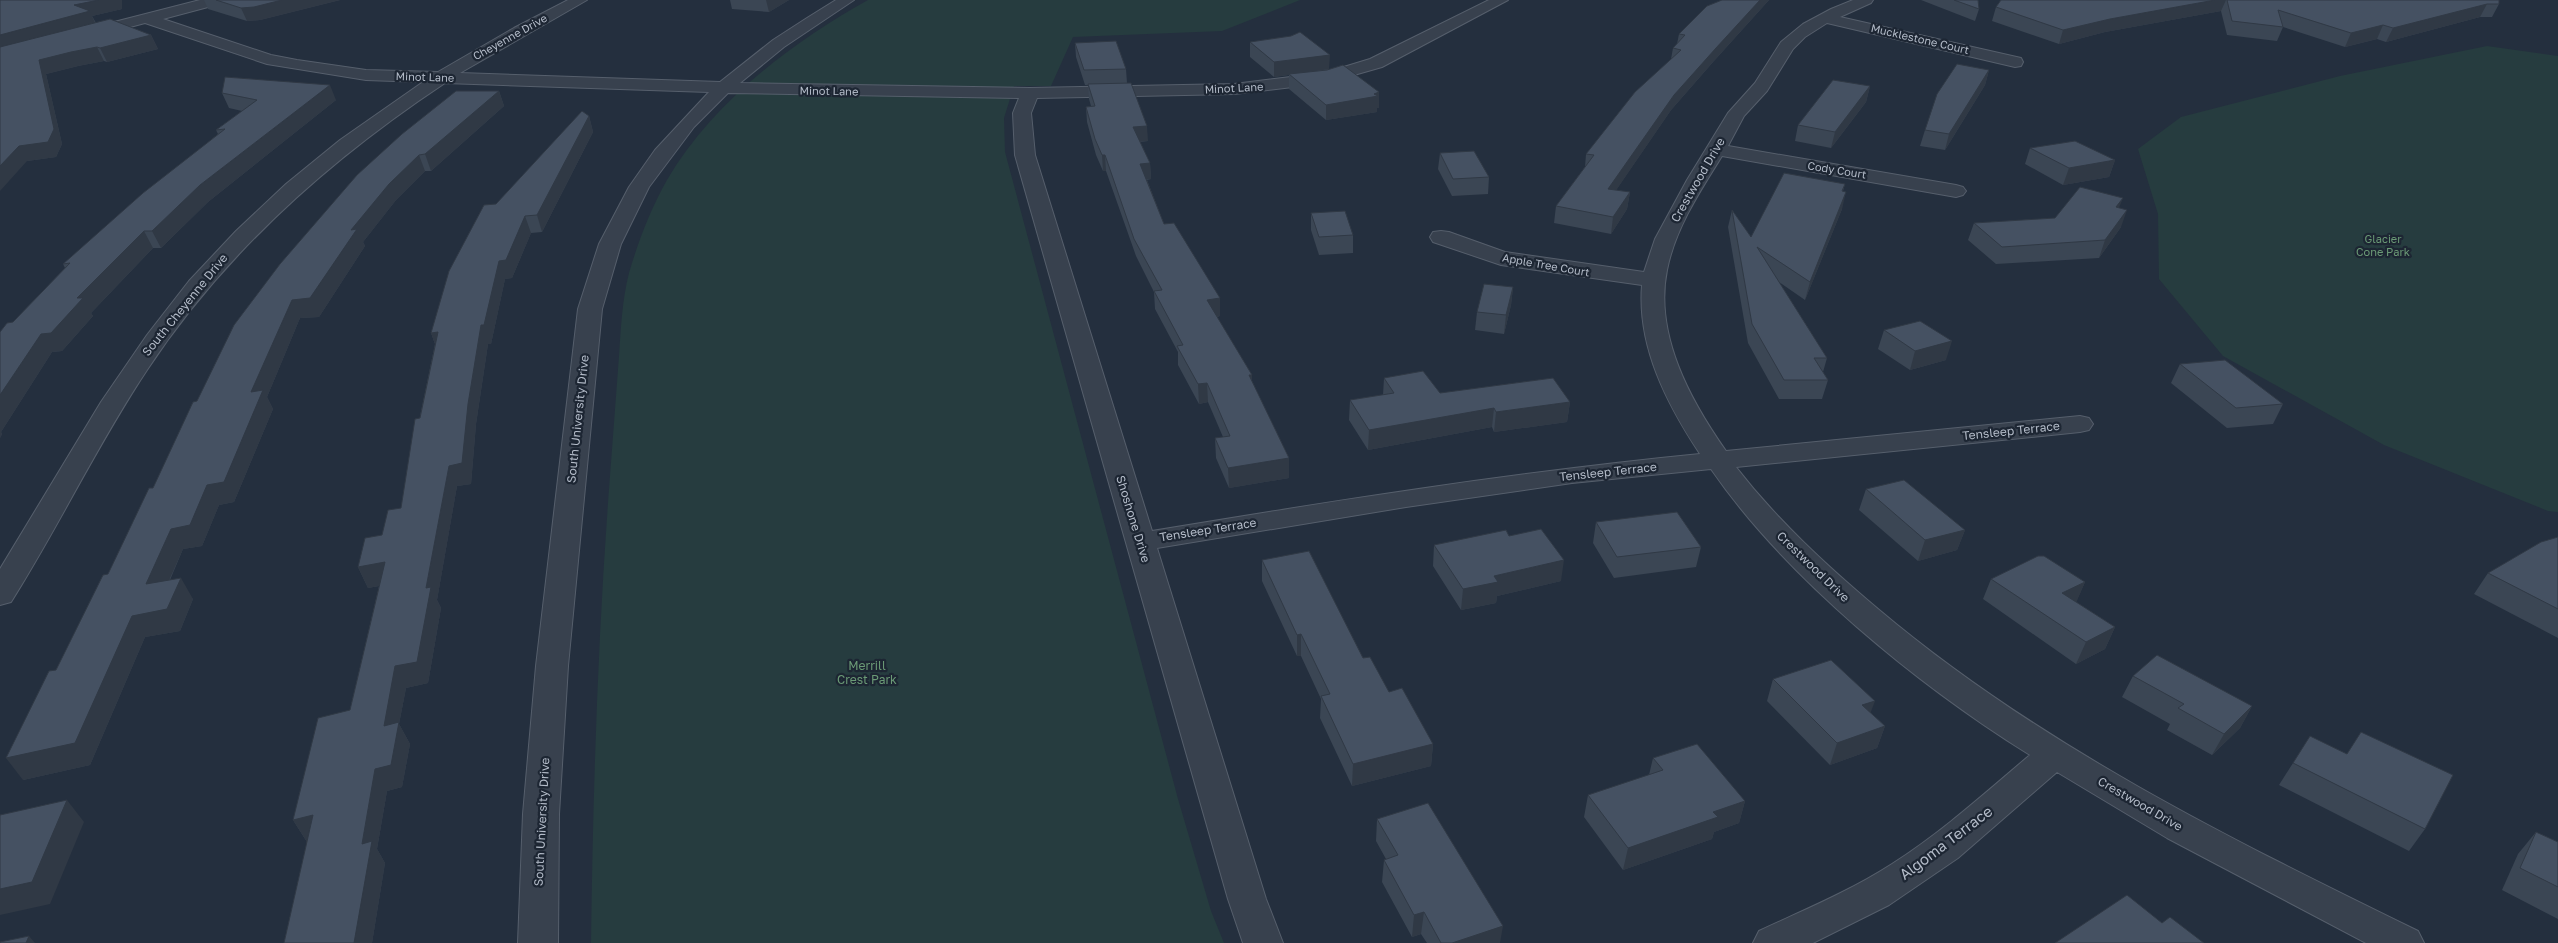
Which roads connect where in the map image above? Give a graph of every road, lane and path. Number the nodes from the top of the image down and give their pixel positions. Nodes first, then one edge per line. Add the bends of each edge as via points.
1 (218, 0) edge
2 (580, 0) edge
3 (847, 0) edge
4 (1501, 0) edge
5 (1866, 0) edge
6 (148, 18) junction
7 (1826, 18) junction
8 (72, 38) edge
9 (2015, 62) dead end
10 (441, 78) junction
11 (724, 87) junction
12 (1030, 93) junction
13 (1717, 150) junction
14 (1956, 191) dead end
15 (1441, 237) dead end
16 (1654, 280) junction
17 (2080, 424) dead end
18 (1718, 461) junction
19 (1140, 542) junction
20 (0, 595) edge
21 (2054, 754) junction
22 (538, 943) edge
23 (1263, 943) edge
24 (1774, 943) edge
25 (2404, 943) edge

1 - 6 street
2 - 10 street, Cheyenne Drive via 507,38
3 - 11 street, South University Drive via 783,39
4 - 12 street, Minot Lane via 1376,63 1326,78 1234,89
5 - 7 street, Crestwood Drive
6 - 8 street
6 - 10 street, Minot Lane via 297,66 366,75
7 - 9 street, Mucklestone Court
7 - 13 street, Crestwood Drive via 1792,39 1775,60 1763,85 1734,117
10 - 11 street, Minot Lane
10 - 20 street, South Cheyenne Drive via 396,107 314,170 260,220 197,288 156,338 126,382
11 - 12 street, Minot Lane
11 - 22 street, South University Drive via 668,144 640,184 618,224 590,309 552,666 541,814
12 - 19 street, Shoshone Drive via 1022,113 1025,155
13 - 14 street, Cody Court
13 - 16 street, Crestwood Drive via 1664,238
15 - 16 street, Apple Tree Court via 1501,258
16 - 18 street, Crestwood Drive via 1652,301 1656,333 1668,374 1691,420
17 - 18 street, Tensleep Terrace
18 - 19 street, Tensleep Terrace via 1406,498
18 - 21 street, Crestwood Drive via 1733,484 1789,547 1859,612 1953,685
19 - 23 street, Shoshone Drive
21 - 24 street, Algoma Terrace via 1984,815 1906,875
21 - 25 street, Crestwood Drive via 2152,812

